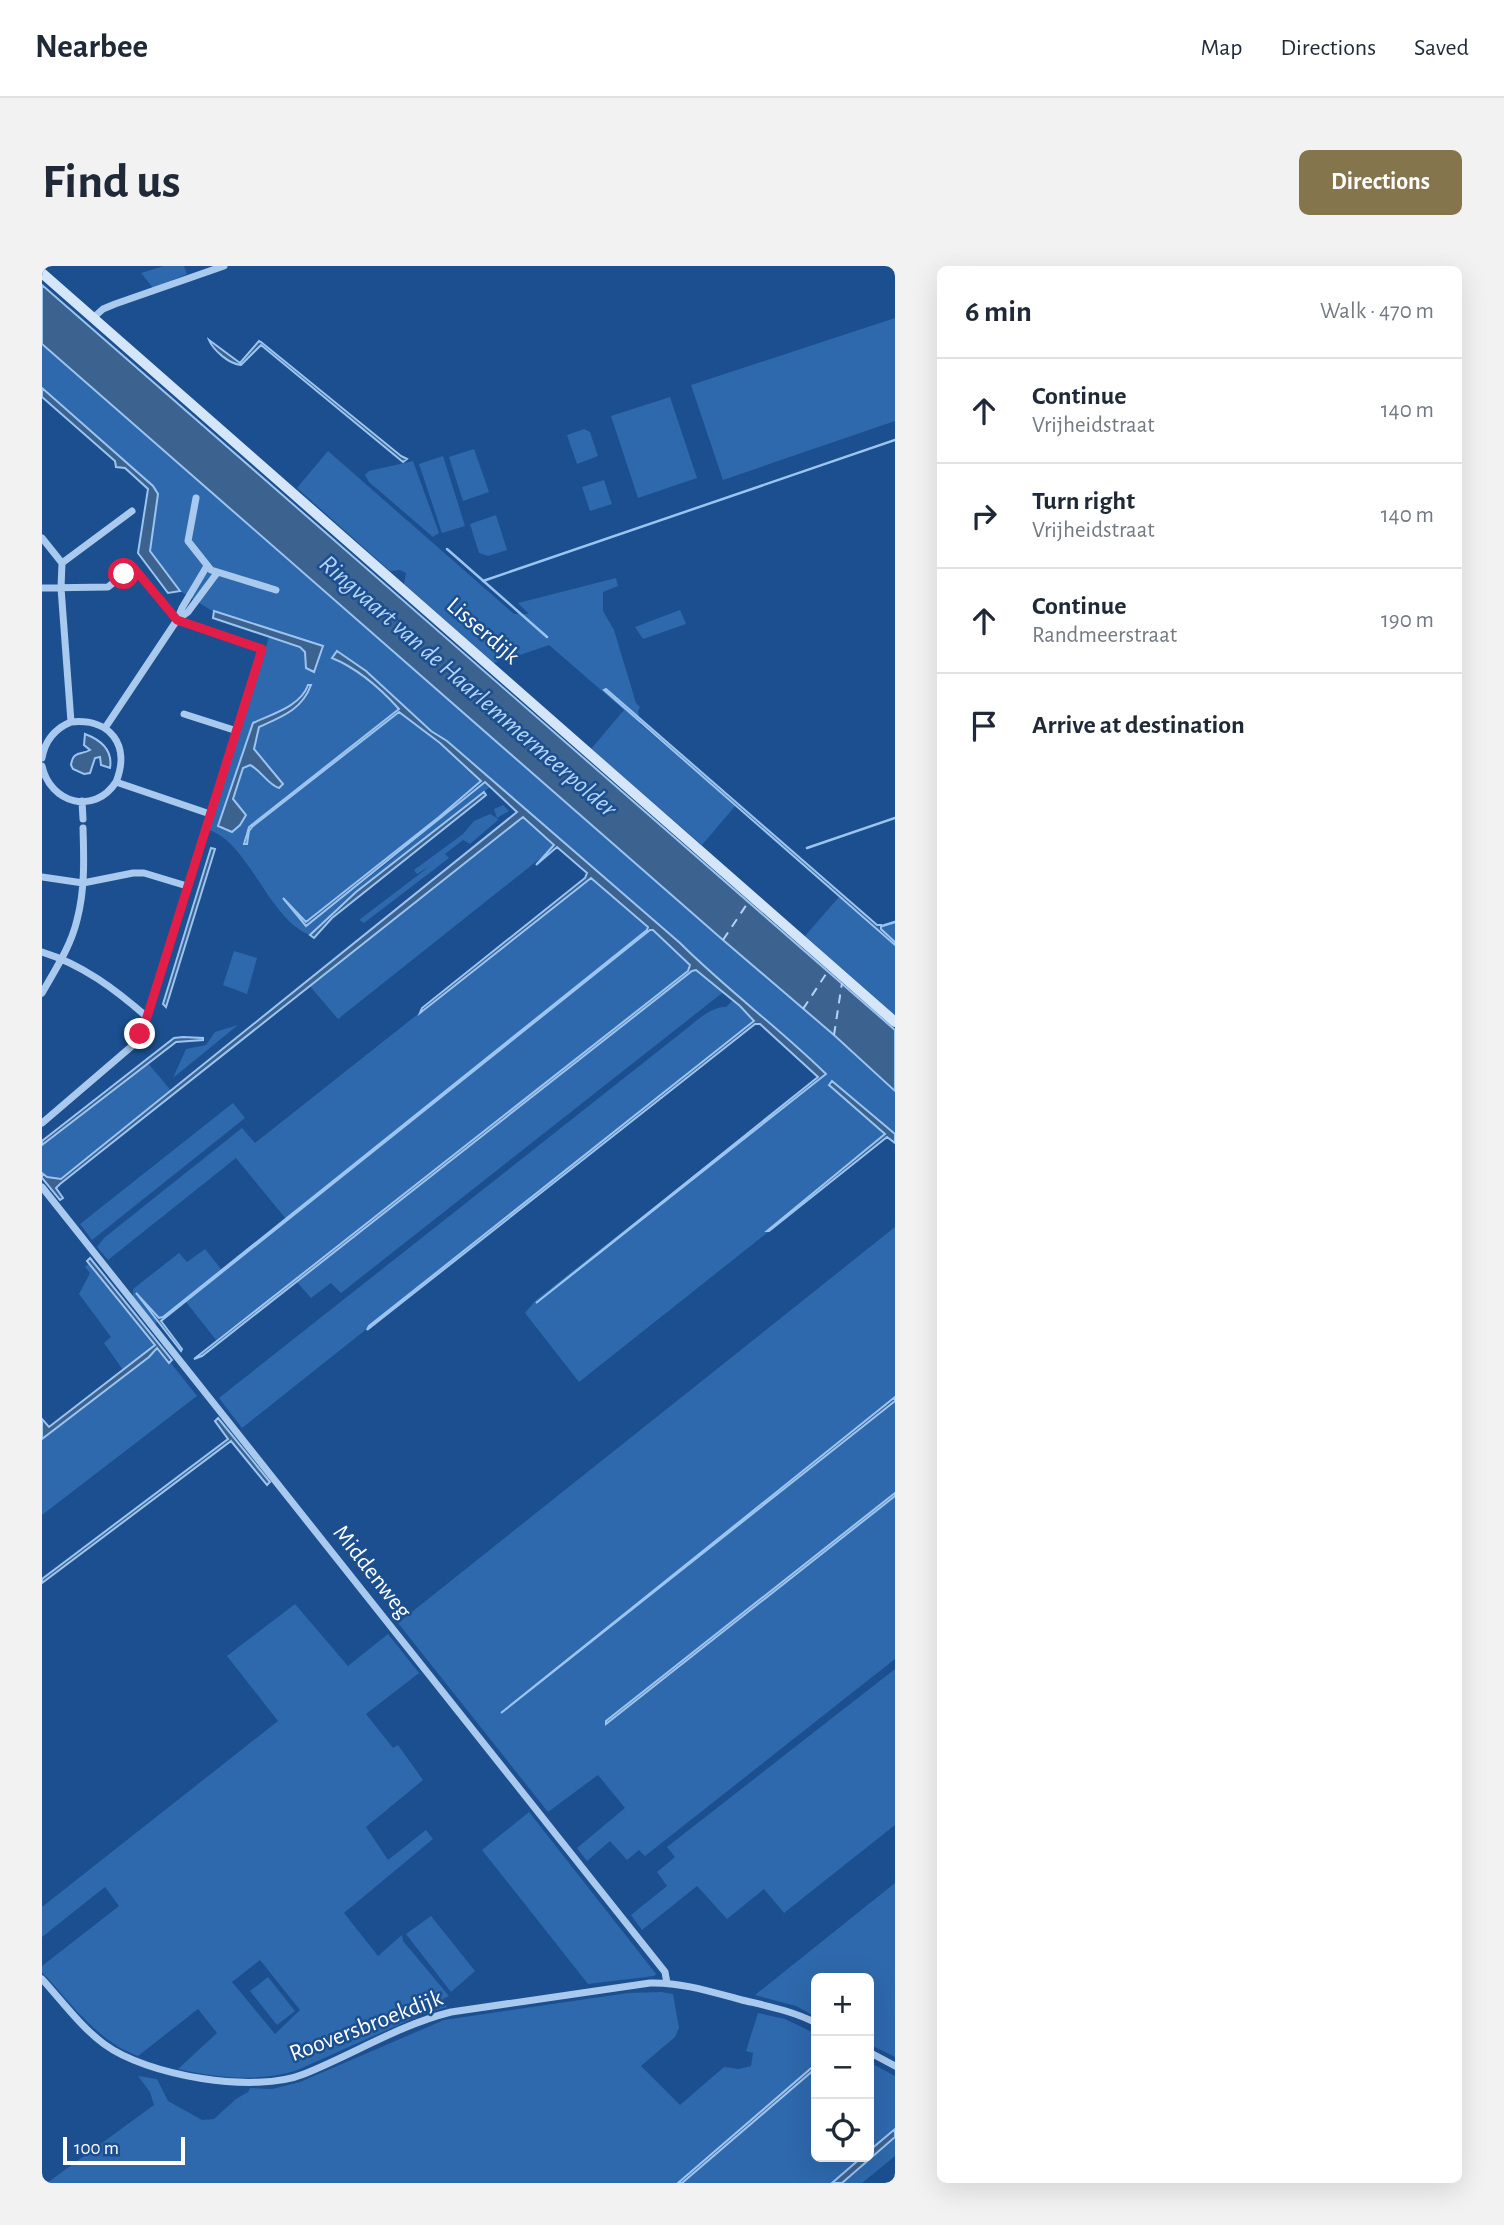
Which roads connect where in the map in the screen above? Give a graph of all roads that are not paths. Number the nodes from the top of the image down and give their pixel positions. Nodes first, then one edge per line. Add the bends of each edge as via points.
1 (224, 266) edge
2 (42, 273) edge
3 (93, 318) junction
4 (196, 498) dead end
5 (131, 511) dead end
6 (42, 538) edge
7 (62, 564) junction
8 (208, 566) junction
9 (217, 573) junction
10 (42, 588) edge
11 (61, 588) junction
12 (276, 590) dead end
13 (177, 620) junction
14 (184, 714) dead end
15 (71, 722) junction
16 (105, 728) junction
17 (237, 731) junction
18 (42, 758) edge
19 (42, 767) edge
20 (116, 782) junction
21 (82, 801) junction
22 (211, 814) junction
23 (83, 819) dead end
24 (83, 828) dead end
25 (42, 877) edge
26 (83, 883) junction
27 (187, 886) junction
28 (42, 952) edge
29 (61, 958) junction
30 (42, 993) edge
31 (147, 1017) junction
32 (895, 1022) edge
33 (42, 1123) edge
34 (42, 1187) edge
35 (42, 1979) edge
36 (667, 1983) junction
37 (811, 2021) edge
38 (874, 2055) edge
39 (895, 2066) edge

1 - 3 street via 115,304
2 - 3 street, Lisserdijk
3 - 32 street, Lisserdijk
4 - 8 street via 188,541
5 - 7 street
6 - 7 street
7 - 11 street
8 - 9 street
8 - 13 street
9 - 12 street
9 - 13 street
10 - 11 street
11 - 13 street via 108,587 133,567
11 - 15 street
13 - 16 street
13 - 17 street via 262,649
14 - 17 street
15 - 16 street
15 - 18 street via 52,734
16 - 20 street via 122,753
17 - 22 street
19 - 21 street via 53,789
20 - 21 street via 105,794
20 - 22 street
21 - 23 street
22 - 27 street
24 - 26 street
25 - 26 street
26 - 27 street via 144,873
26 - 29 street via 77,921
27 - 31 street
28 - 29 street
29 - 30 street
29 - 31 street via 110,986
31 - 33 street via 132,1046
34 - 36 street, Middenweg via 665,1972
35 - 36 street, Rooversbroekdijk via 91,2033 121,2054 199,2078 245,2082 301,2075 396,2031 451,2012
36 - 37 street, Rooversbroekdijk via 788,2011
38 - 39 street

